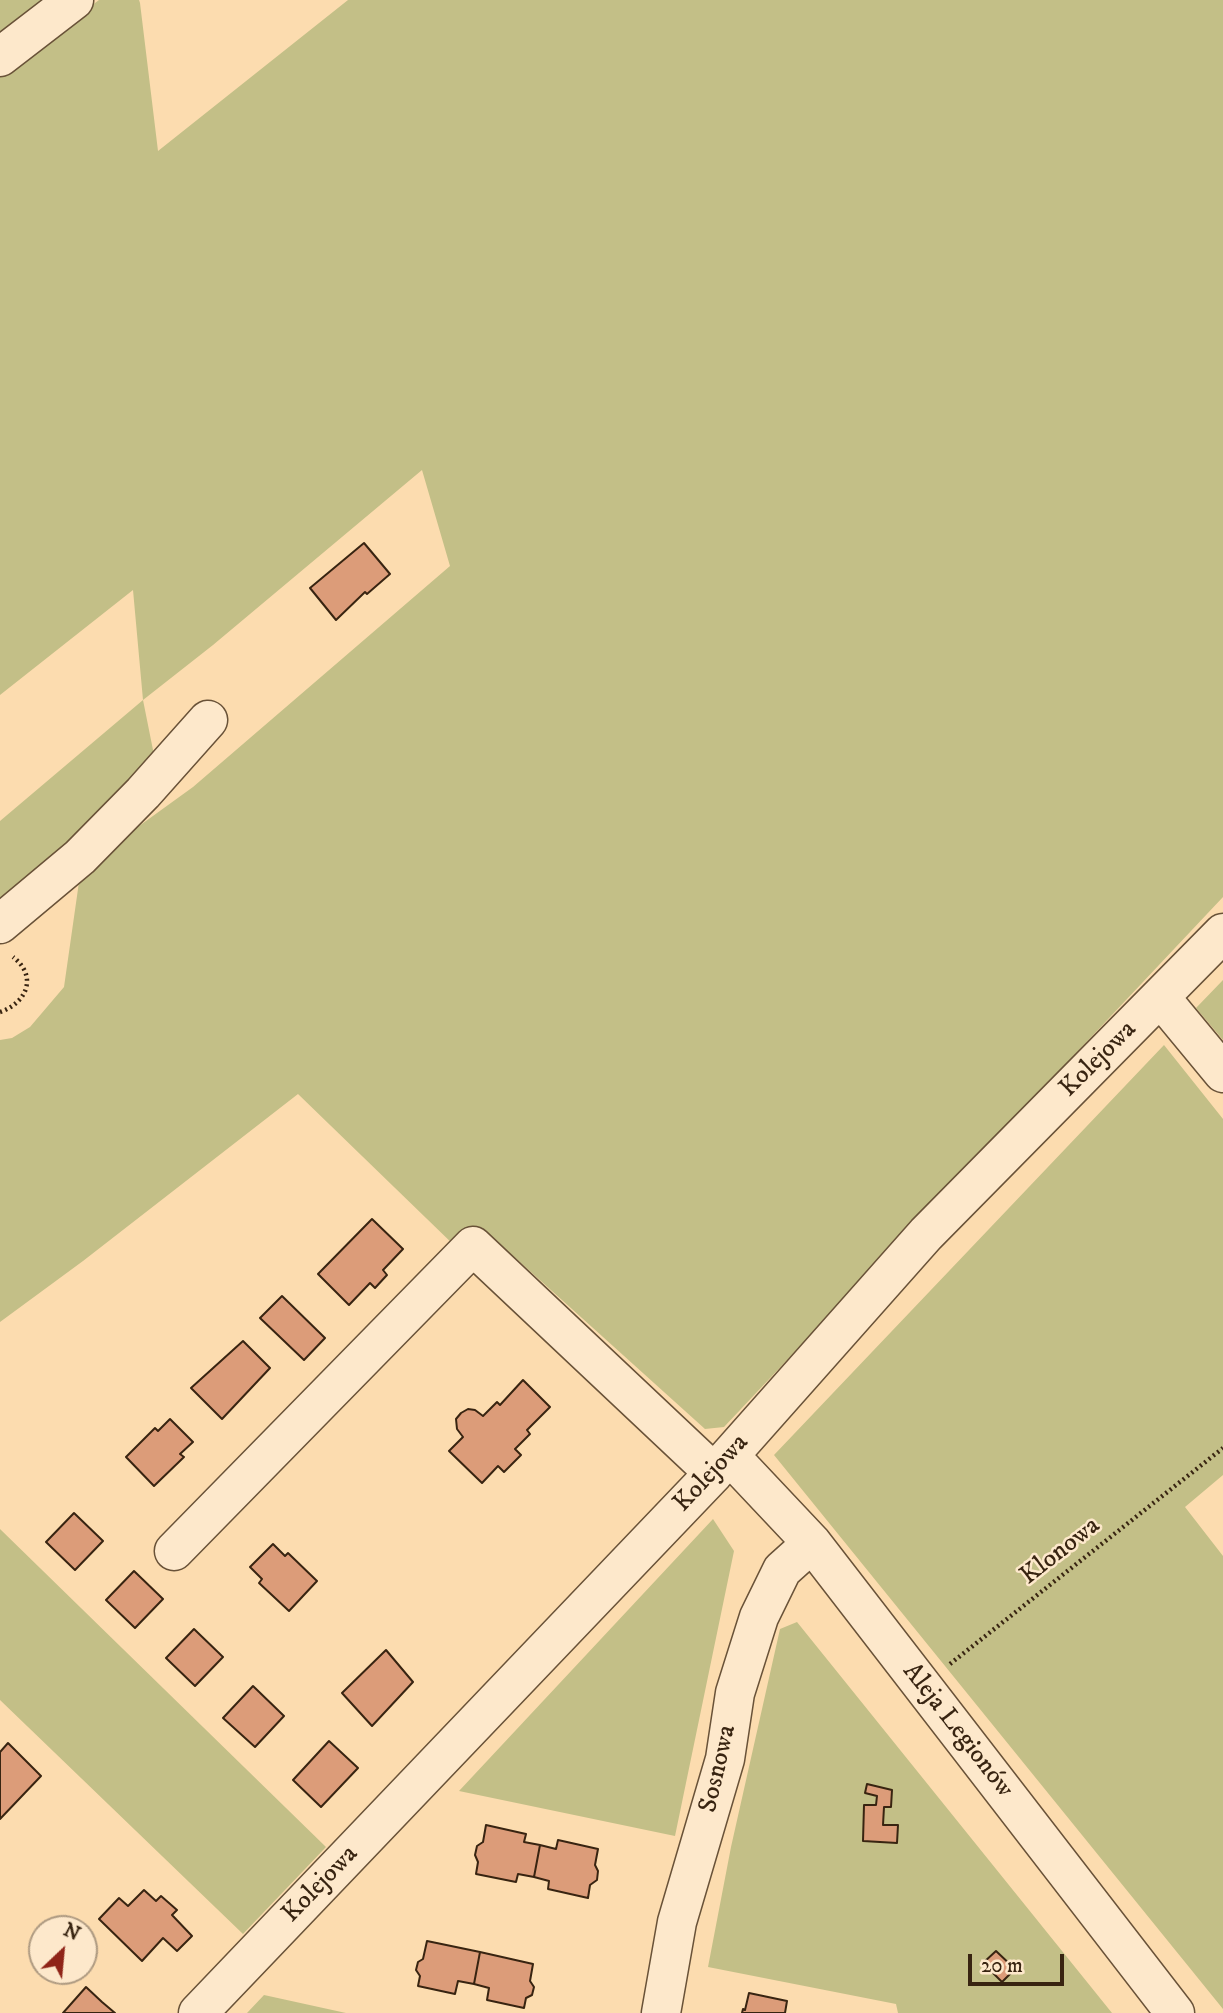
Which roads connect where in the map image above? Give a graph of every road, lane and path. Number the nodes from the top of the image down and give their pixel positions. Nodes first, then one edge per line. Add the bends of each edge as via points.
1 (70, 1) edge
2 (0, 57) edge
3 (208, 720) dead end
4 (1223, 933) edge
5 (2, 937) edge
6 (1161, 998) junction
7 (0, 1012) edge
8 (1223, 1073) edge
9 (1223, 1448) edge
10 (722, 1464) junction
11 (812, 1543) junction
12 (174, 1550) dead end
13 (922, 1686) junction
14 (198, 2013) edge
15 (661, 2013) edge
16 (1175, 2013) edge

1 - 2 street
3 - 5 street
4 - 6 street, Kolejowa
5 - 7 path via 27,979 25,994 14,1008
6 - 8 street
6 - 10 street, Kolejowa via 926,1234
9 - 13 path, Klonowa
10 - 11 street, Aleja Legionów
10 - 12 street, Aleja Legionów via 473,1246
10 - 14 street, Kolejowa
11 - 13 street, Aleja Legionów
11 - 15 street, Sosnowa via 782,1570 760,1617 735,1693 725,1759 677,1922
13 - 16 street, Aleja Legionów

